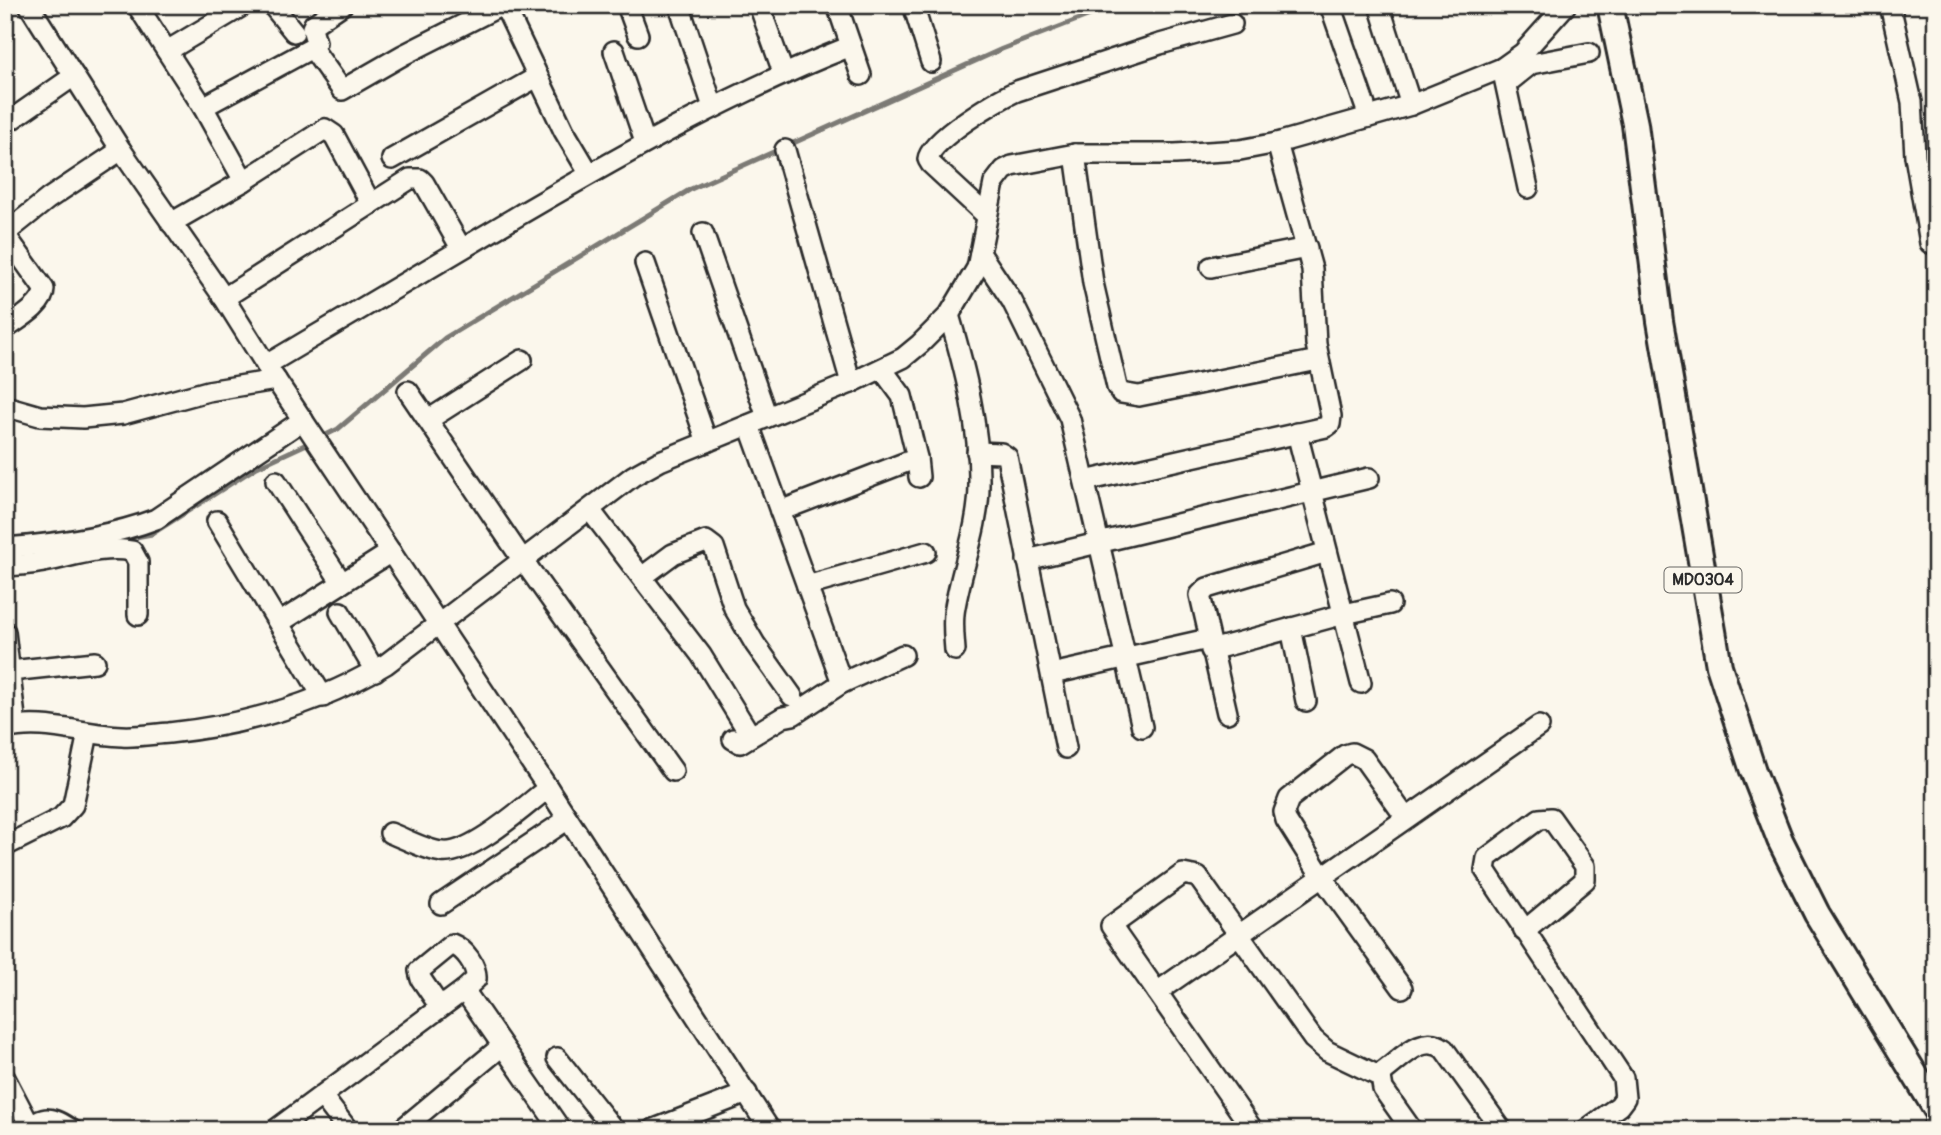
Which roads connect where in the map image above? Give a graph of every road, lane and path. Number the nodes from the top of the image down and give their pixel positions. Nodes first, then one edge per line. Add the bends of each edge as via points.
1 (29, 5) edge
2 (137, 5) edge
3 (244, 5) edge
4 (272, 5) edge
5 (342, 5) edge
6 (503, 5) edge
7 (626, 5) edge
8 (679, 5) edge
9 (759, 5) edge
10 (837, 5) edge
11 (913, 5) edge
12 (1331, 5) edge
13 (1379, 5) edge
14 (1566, 5) edge
15 (1610, 5) edge
16 (1891, 5) edge
17 (1232, 24) dead end
18 (294, 32) dead end
19 (638, 35) dead end
20 (851, 46) junction
21 (312, 48) junction
22 (167, 51) junction
23 (614, 51) dead end
24 (1589, 53) dead end
25 (931, 62) dead end
26 (783, 72) junction
27 (861, 75) dead end
28 (74, 76) junction
29 (1504, 76) junction
30 (537, 78) junction
31 (1411, 105) junction
32 (203, 107) junction
33 (713, 107) junction
34 (1369, 117) junction
35 (5, 124) edge
36 (645, 142) junction
37 (1277, 143) junction
38 (121, 150) junction
39 (785, 150) dead end
40 (1075, 154) junction
41 (392, 159) dead end
42 (589, 173) junction
43 (244, 181) junction
44 (1528, 188) dead end
45 (371, 204) junction
46 (987, 216) junction
47 (171, 223) junction
48 (702, 233) dead end
49 (1930, 243) dead end
50 (461, 248) junction
51 (1307, 248) junction
52 (979, 253) junction
53 (645, 263) dead end
54 (1211, 268) dead end
55 (224, 298) junction
56 (949, 315) junction
57 (5, 329) edge
58 (522, 360) dead end
59 (1318, 360) junction
60 (882, 369) junction
61 (271, 373) junction
62 (850, 383) junction
63 (408, 391) dead end
64 (5, 406) edge
65 (428, 420) junction
66 (758, 421) junction
67 (1297, 433) junction
68 (312, 434) junction
69 (708, 442) junction
70 (977, 452) junction
71 (1369, 478) dead end
72 (276, 481) dead end
73 (1085, 481) junction
74 (1312, 492) junction
75 (590, 510) junction
76 (780, 510) junction
77 (217, 521) dead end
78 (1100, 544) junction
79 (5, 548) edge
80 (391, 552) junction
81 (926, 552) dead end
82 (1327, 552) junction
83 (522, 559) junction
84 (1027, 560) junction
85 (5, 566) edge
86 (642, 577) junction
87 (342, 583) junction
88 (807, 586) junction
89 (1390, 604) dead end
90 (340, 612) dead end
91 (1344, 614) junction
92 (138, 615) dead end
93 (279, 623) junction
94 (439, 623) junction
95 (1291, 628) junction
96 (5, 632) edge
97 (1210, 645) junction
98 (954, 650) dead end
99 (904, 655) dead end
100 (1125, 657) junction
101 (95, 662) dead end
102 (10, 671) junction
103 (374, 671) junction
104 (1052, 674) junction
105 (842, 683) junction
106 (1361, 684) dead end
107 (792, 696) dead end
108 (323, 697) junction
109 (1306, 701) dead end
110 (1227, 713) dead end
111 (1539, 726) dead end
112 (1142, 727) dead end
113 (11, 728) edge
114 (88, 733) junction
115 (1066, 748) dead end
116 (673, 771) dead end
117 (548, 789) junction
118 (1406, 818) junction
119 (568, 820) junction
120 (390, 832) dead end
121 (5, 846) edge
122 (1322, 877) junction
123 (441, 904) dead end
124 (1524, 931) junction
125 (1238, 935) junction
126 (1402, 988) dead end
127 (464, 990) junction
128 (1157, 992) junction
129 (440, 1007) junction
130 (502, 1046) junction
131 (557, 1058) dead end
132 (1381, 1077) junction
133 (5, 1079) edge
134 (747, 1093) junction
135 (322, 1096) junction
136 (1936, 1110) edge
137 (27, 1128) edge
138 (278, 1128) edge
139 (72, 1130) edge
140 (348, 1130) edge
141 (401, 1130) edge
142 (561, 1130) edge
143 (614, 1130) edge
144 (652, 1130) edge
145 (770, 1130) edge
146 (1253, 1130) edge
147 (1412, 1130) edge
148 (1502, 1130) edge
149 (1586, 1130) edge

1 - 28 street
2 - 22 street
3 - 22 street
4 - 18 street
5 - 21 street via 314,24
6 - 21 street via 342,90
6 - 30 street
7 - 19 street
8 - 33 street
9 - 26 street
10 - 20 street
11 - 25 street
12 - 34 street
13 - 31 street
14 - 29 street
15 - 136 main road, MD0304 via 1635,124 1661,321 1719,666 1753,771 1786,852 1817,914
16 - 49 street via 1912,102 1915,156
17 - 46 street via 1017,91 972,116 931,150 928,159
20 - 26 street
20 - 27 street
21 - 32 street
22 - 32 street
23 - 36 street
24 - 29 street via 1531,64
26 - 33 street
28 - 35 street
28 - 38 street
29 - 31 street
29 - 44 street
30 - 41 street
30 - 42 street
31 - 34 street
32 - 43 street
33 - 36 street
34 - 37 street
36 - 42 street
37 - 40 street via 1175,154
37 - 51 street
38 - 47 street
38 - 57 street via 8,231 9,240 44,294
39 - 62 street
40 - 46 street via 1004,170 994,183
40 - 59 street via 1093,283 1121,393 1139,396
42 - 50 street
43 - 45 street via 325,129 334,135
43 - 47 street
45 - 50 street via 410,179 420,179
45 - 55 street
46 - 52 street
47 - 55 street
48 - 66 street
50 - 61 street
51 - 54 street
51 - 59 street
52 - 56 street via 977,268
52 - 73 street via 1012,301 1070,419
53 - 69 street
55 - 61 street
56 - 60 street via 912,351
56 - 70 street via 962,360
58 - 65 street
59 - 67 street via 1331,421 1326,427
60 - 62 street
60 - 76 street via 902,396 918,468
61 - 64 street via 123,414 40,416
61 - 68 street
62 - 66 street
63 - 65 street
65 - 83 street
66 - 69 street
66 - 76 street
67 - 73 street
67 - 74 street
68 - 79 street via 138,526
68 - 80 street
69 - 75 street via 660,461
70 - 84 street via 1007,457
70 - 98 street via 979,486 954,610
71 - 74 street
72 - 87 street
73 - 78 street
74 - 78 street
74 - 82 street
75 - 83 street
75 - 86 street
76 - 88 street
77 - 93 street
78 - 84 street
78 - 100 street
80 - 87 street
80 - 94 street
81 - 88 street
82 - 91 street
82 - 97 street via 1202,591
83 - 94 street
83 - 116 street
84 - 104 street
85 - 92 street via 132,551 138,562
86 - 105 street via 701,655 740,734 740,743
86 - 107 street via 673,554 706,541 714,547 734,608
87 - 93 street
88 - 105 street
89 - 91 street
90 - 103 street
91 - 95 street
91 - 106 street
93 - 108 street
94 - 103 street
94 - 117 street
95 - 97 street
95 - 109 street
96 - 102 street
97 - 100 street
97 - 110 street
99 - 105 street
100 - 104 street
100 - 112 street
101 - 102 street
102 - 113 street
103 - 108 street
104 - 115 street
108 - 114 street via 207,729 123,736
111 - 118 street
113 - 114 street
114 - 121 street via 73,805 61,818
117 - 119 street
117 - 120 street via 457,852 441,852
118 - 122 street
118 - 122 street via 1364,759 1345,755 1289,799 1284,812
119 - 123 street
119 - 134 street
122 - 125 street
122 - 126 street
124 - 124 street via 1587,876 1585,866 1550,818 1539,819 1484,864
124 - 149 street via 1623,1078 1625,1098
125 - 128 street
125 - 128 street via 1198,877 1183,874 1111,926
125 - 132 street via 1320,1046
127 - 129 street
127 - 129 street via 476,979 475,967 452,944 419,971
127 - 130 street
128 - 146 street
129 - 135 street
130 - 141 street
130 - 142 street
131 - 143 street
132 - 147 street via 1383,1089
132 - 148 street via 1420,1045 1436,1043
133 - 137 street
134 - 144 street
134 - 145 street
135 - 138 street
135 - 140 street
137 - 139 street via 49,1118

